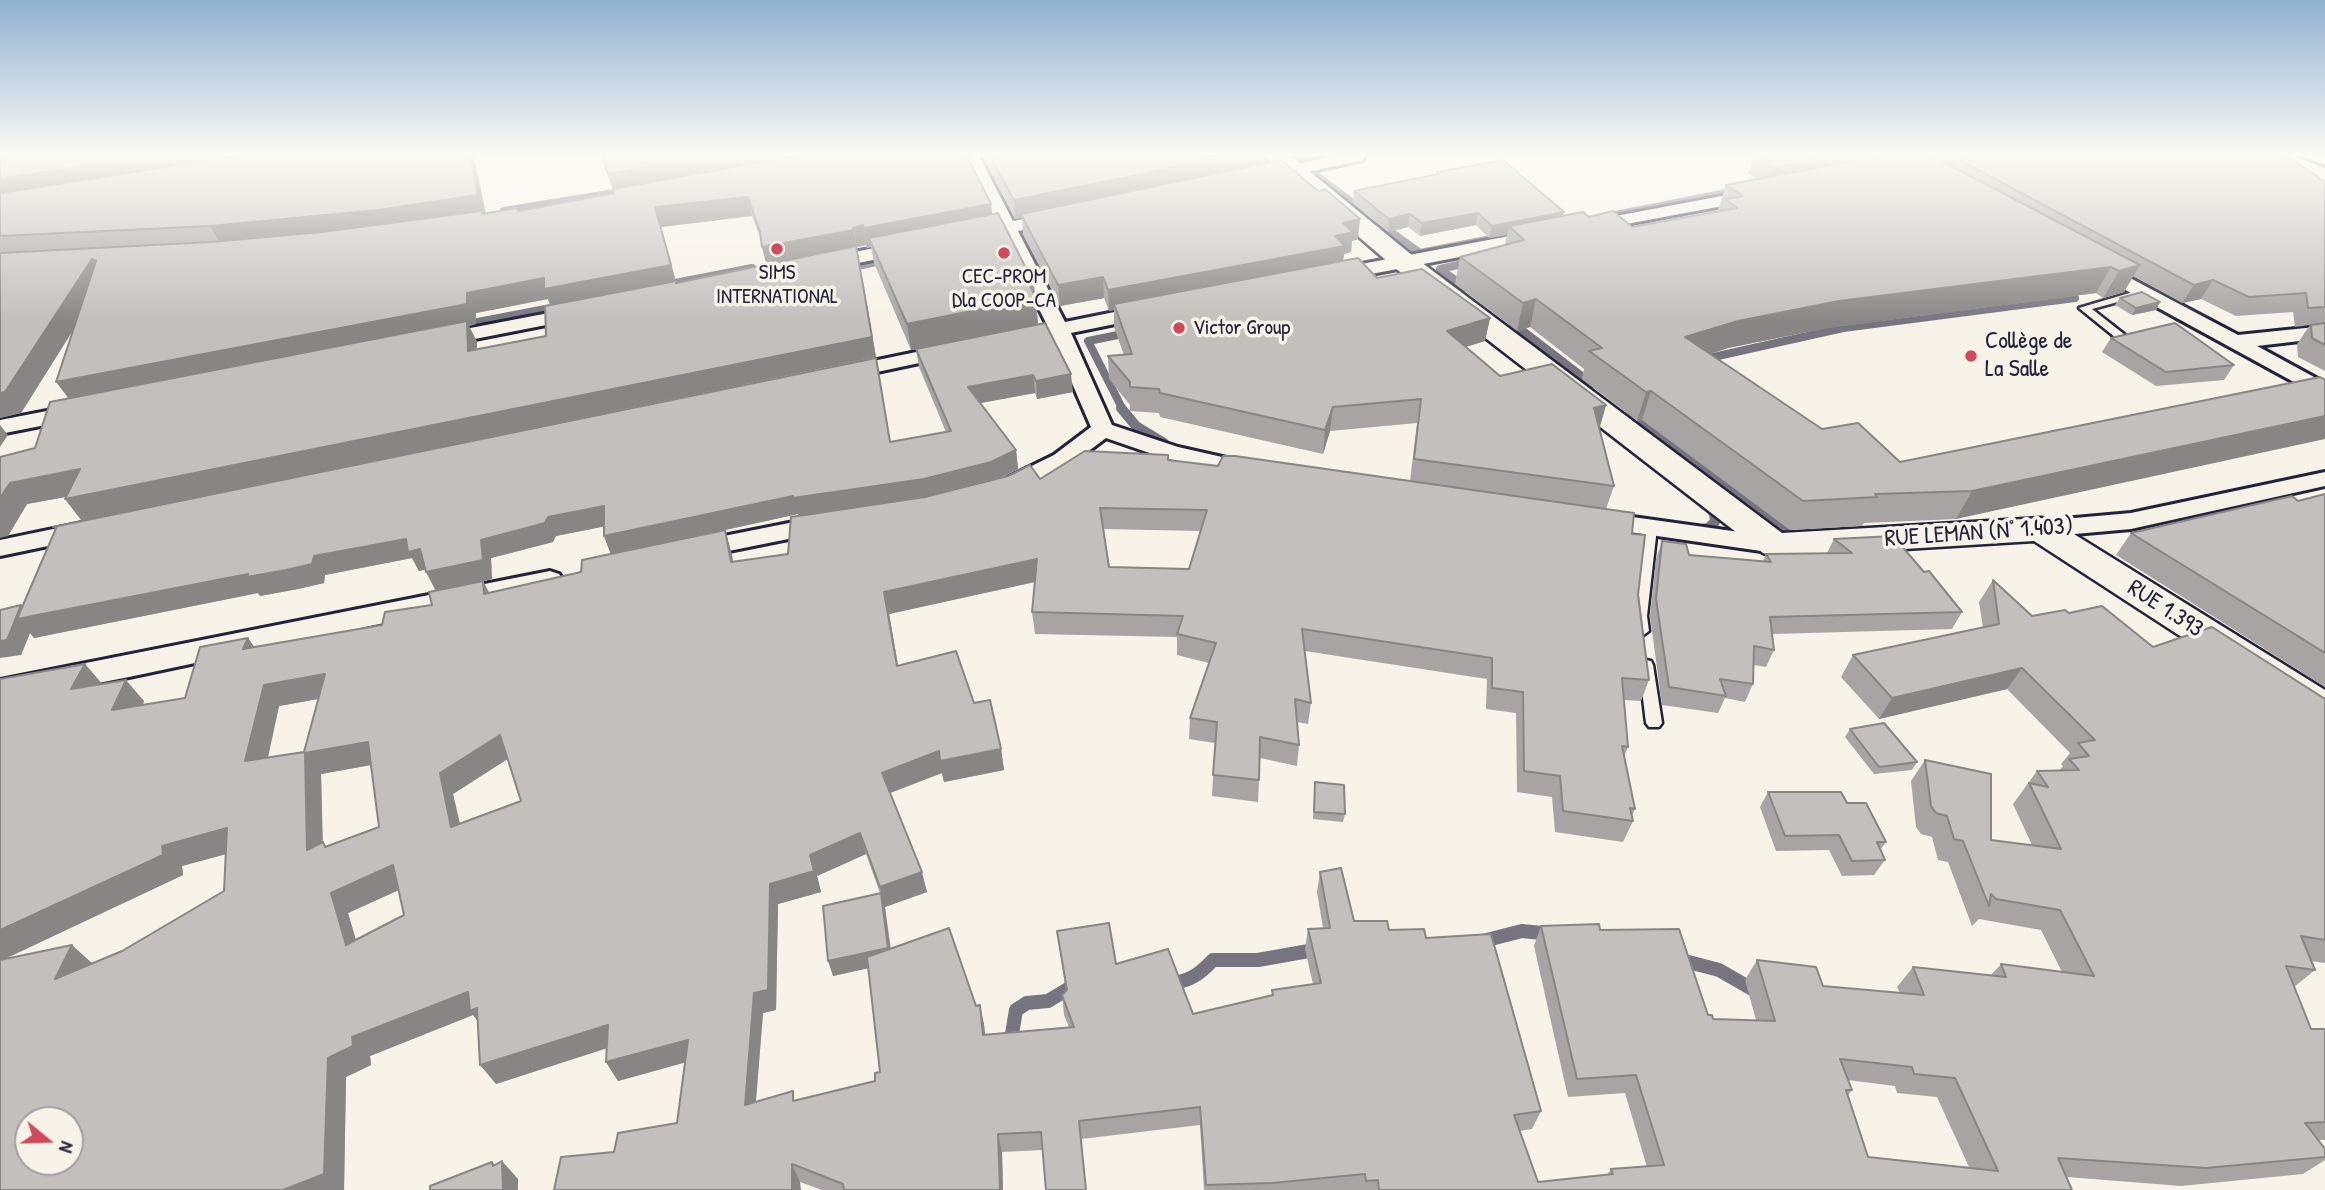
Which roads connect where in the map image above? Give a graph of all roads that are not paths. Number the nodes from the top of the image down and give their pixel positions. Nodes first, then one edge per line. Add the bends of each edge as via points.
1 (1001, 212) edge
2 (1343, 212) edge
3 (1667, 212) edge
4 (1077, 214) edge
5 (1010, 228) junction
6 (955, 238) edge
7 (928, 244) edge
8 (2082, 258) edge
9 (1404, 262) junction
10 (805, 268) edge
11 (1311, 280) edge
12 (2143, 292) junction
13 (1165, 308) edge
14 (600, 309) edge
15 (1059, 329) junction
16 (2325, 332) edge
17 (2125, 341) edge
18 (2235, 342) junction
19 (423, 344) edge
20 (828, 376) edge
21 (2325, 392) edge
22 (96, 408) edge
23 (0, 427) edge
24 (1103, 429) junction
25 (1280, 475) edge
26 (2325, 479) edge
27 (978, 495) edge
28 (1571, 517) edge
29 (849, 520) edge
30 (109, 525) edge
31 (1650, 528) junction
32 (2041, 529) junction
33 (1775, 545) junction
34 (0, 548) edge
35 (676, 554) edge
36 (568, 576) edge
37 (0, 691) edge
38 (2325, 710) edge
39 (1654, 723) dead end

1 - 5 street
2 - 9 street
3 - 9 street
4 - 5 street
5 - 6 street
5 - 15 street
7 - 10 street
8 - 12 street
9 - 11 street
9 - 33 street
12 - 17 lane via 2084,308
12 - 18 street
13 - 15 street
14 - 19 street
15 - 20 street
15 - 24 street
16 - 18 street
18 - 21 street
22 - 23 street
24 - 25 street via 1172,453
24 - 27 street via 1062,460 1002,489
26 - 32 street, RUE LEMAN (N° 1.403) via 2132,521
28 - 31 street, RUE LEMAN (N° 1.403)
29 - 35 street
30 - 34 street
31 - 33 street, RUE LEMAN (N° 1.403)
31 - 39 lane via 1640,616
32 - 33 street, RUE LEMAN (N° 1.403)
32 - 38 street, RUE 1.393
36 - 37 street

